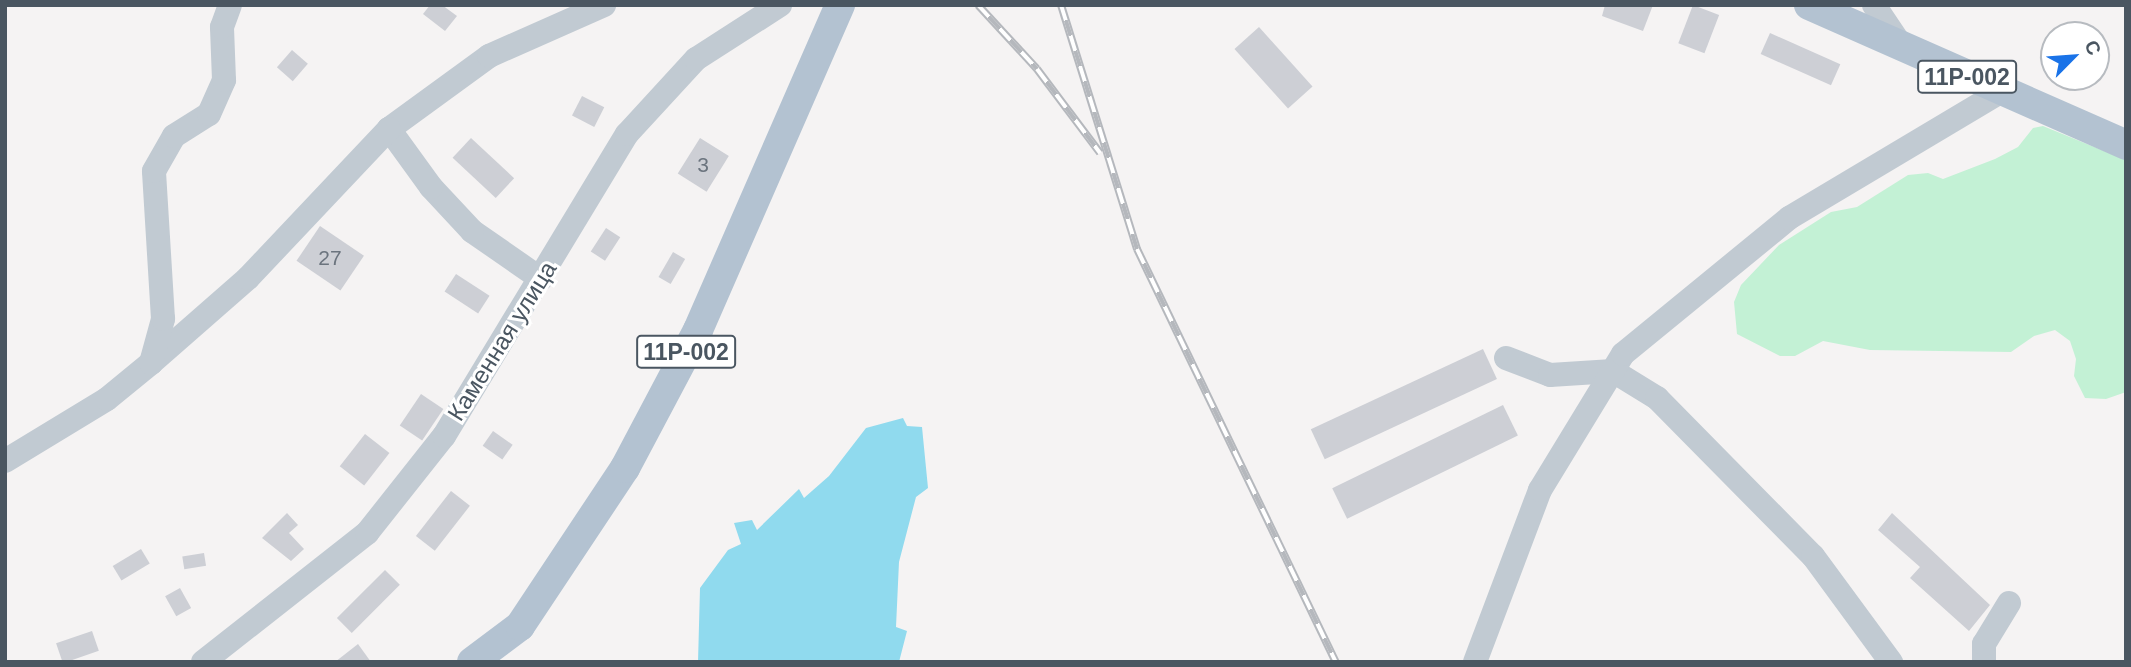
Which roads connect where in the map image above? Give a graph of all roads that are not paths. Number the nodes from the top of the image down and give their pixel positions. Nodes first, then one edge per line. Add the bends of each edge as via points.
1 (230, 5) edge
2 (604, 5) edge
3 (780, 5) edge
4 (840, 5) edge
5 (1809, 5) edge
6 (1874, 5) edge
7 (595, 6) edge
8 (1902, 48) junction
9 (2000, 92) junction
10 (389, 129) junction
11 (2126, 145) edge
12 (541, 279) junction
13 (1506, 358) dead end
14 (151, 363) junction
15 (1613, 371) junction
16 (5, 461) edge
17 (2009, 603) dead end
18 (203, 662) edge
19 (472, 662) edge
20 (1475, 662) edge
21 (1891, 662) edge
22 (1984, 662) edge

1 - 14 street via 222,27 224,80 209,114 174,136 154,171 163,319
2 - 7 street
3 - 12 street, Каменная улица via 696,59 627,134
4 - 19 main road, 11Р-002 via 698,330 625,468 520,626
5 - 8 main road, 11Р-002
6 - 8 street
7 - 10 street via 489,56
8 - 9 main road, 11Р-002
9 - 11 main road, 11Р-002
9 - 15 street via 1789,218 1623,354
10 - 12 street via 430,187 472,231
10 - 14 street via 248,278
12 - 18 street, Каменная улица via 444,436 367,533
13 - 15 street via 1550,375
14 - 16 street via 107,398
15 - 20 street via 1540,490
15 - 21 street via 1657,398 1682,421 1813,556
17 - 22 street via 1984,644

